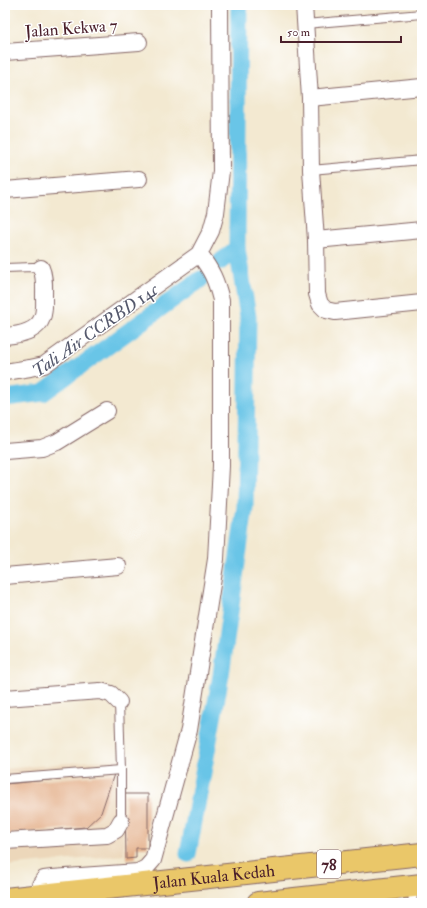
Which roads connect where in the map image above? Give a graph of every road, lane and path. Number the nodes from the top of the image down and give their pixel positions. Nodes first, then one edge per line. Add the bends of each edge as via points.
1 (220, 5) edge
2 (304, 5) edge
3 (422, 14) edge
4 (305, 24) junction
5 (139, 42) dead end
6 (5, 52) edge
7 (422, 87) edge
8 (310, 98) junction
9 (422, 160) edge
10 (311, 170) junction
11 (139, 179) dead end
12 (5, 190) edge
13 (422, 230) edge
14 (316, 240) junction
15 (199, 254) junction
16 (5, 268) edge
17 (41, 268) joint
18 (422, 303) edge
19 (5, 336) edge
20 (5, 372) edge
21 (107, 411) dead end
22 (5, 451) edge
23 (118, 566) dead end
24 (5, 576) edge
25 (5, 698) edge
26 (119, 702) joint
27 (121, 770) junction
28 (5, 780) edge
29 (121, 821) joint
30 (5, 841) edge
31 (422, 854) edge
32 (416, 891) edge
33 (41, 895) junction
34 (5, 899) edge
35 (339, 899) edge
36 (258, 903) edge

1 - 15 street via 221,171 216,213 211,231
2 - 4 street
3 - 4 lane
4 - 8 street
5 - 6 street, Jalan Kekwa 7
7 - 8 street
8 - 10 street
9 - 10 lane
10 - 14 street
11 - 12 street
13 - 14 street
14 - 18 street via 317,294 320,304 326,310 335,312
15 - 20 street via 44,365
15 - 33 street via 210,268 221,300 221,466 216,559 189,730 153,860 146,868 138,872 44,879 40,885
16 - 17 lane
17 - 19 street via 44,276 42,319 34,328 18,335
21 - 22 street via 57,442 42,448
23 - 24 street
25 - 26 street via 100,691 111,694
26 - 27 lane
27 - 28 lane
27 - 29 lane
29 - 30 street via 116,830 107,835
31 - 33 main road, Jalan Kuala Kedah / 78
32 - 35 main road, Jalan Kuala Kedah / 78
33 - 34 main road, Jalan Kuala Kedah / 78
35 - 36 main road, Jalan Kuala Kedah / 78

